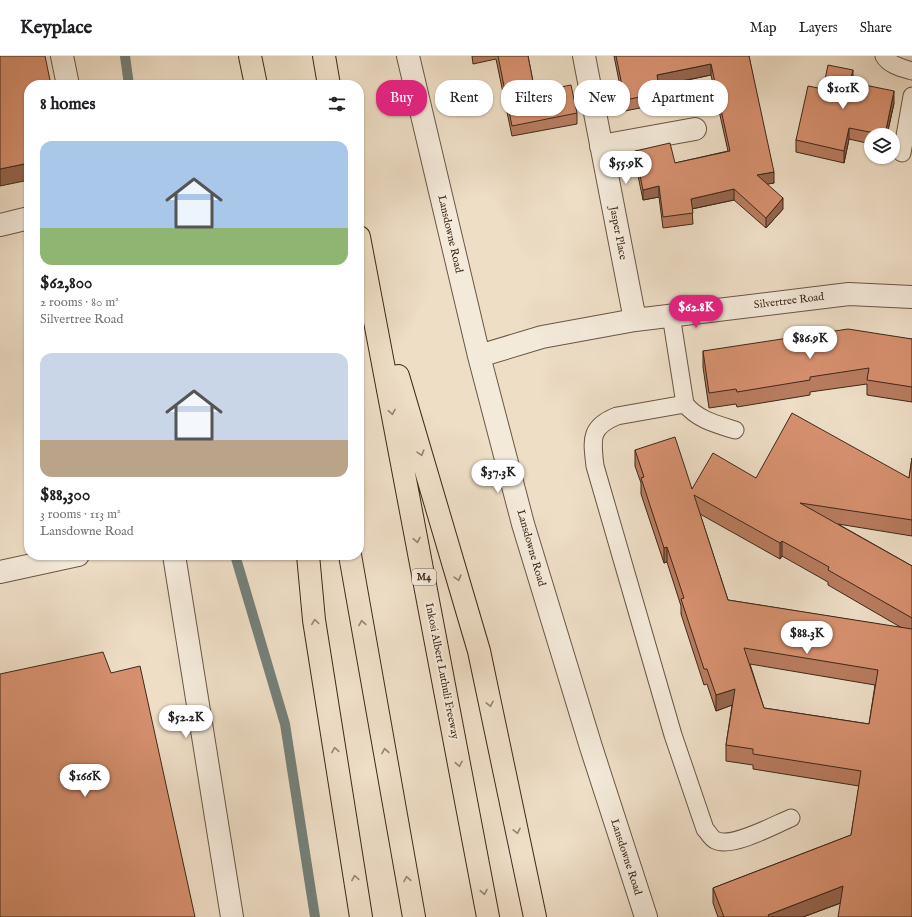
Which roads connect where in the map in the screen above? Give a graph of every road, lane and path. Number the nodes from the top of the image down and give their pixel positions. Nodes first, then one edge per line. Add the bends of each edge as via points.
1 (62, 56) edge
2 (250, 56) edge
3 (324, 56) edge
4 (408, 56) edge
5 (584, 56) edge
6 (884, 56) edge
7 (912, 71) edge
8 (67, 80) edge
9 (255, 80) edge
10 (328, 80) edge
11 (912, 96) edge
12 (695, 129) dead end
13 (601, 146) junction
14 (902, 153) dead end
15 (24, 219) edge
16 (0, 225) edge
17 (364, 256) edge
18 (364, 262) edge
19 (912, 297) edge
20 (671, 315) junction
21 (635, 320) junction
22 (479, 356) junction
23 (685, 404) junction
24 (735, 430) dead end
25 (55, 560) edge
26 (175, 560) edge
27 (308, 560) edge
28 (351, 560) edge
29 (0, 572) edge
30 (790, 818) dead end
31 (232, 917) edge
32 (361, 917) edge
33 (414, 917) edge
34 (488, 917) edge
35 (535, 917) edge
36 (646, 917) edge

1 - 8 street
2 - 9 highway
3 - 10 highway
4 - 22 street, Lansdowne Road
5 - 13 street, Jasper Place
6 - 7 lane via 895,66
11 - 14 lane
12 - 13 street
13 - 21 street, Jasper Place
15 - 16 street
17 -> 35 highway via 479,651
18 -> 34 highway, Inkosi Albert Luthuli Freeway / M4
19 - 20 street, Silvertree Road via 849,294
20 - 21 street, Silvertree Road
20 - 23 lane
21 - 22 street, Silvertree Road via 542,337
22 - 36 street, Lansdowne Road via 523,524
23 - 24 lane via 692,413
23 - 30 lane via 607,420 598,428 592,442 595,466 673,734 705,829 714,840 725,843 738,841
25 - 29 street
26 - 31 street
32 -> 27 highway via 314,620
33 -> 28 highway

